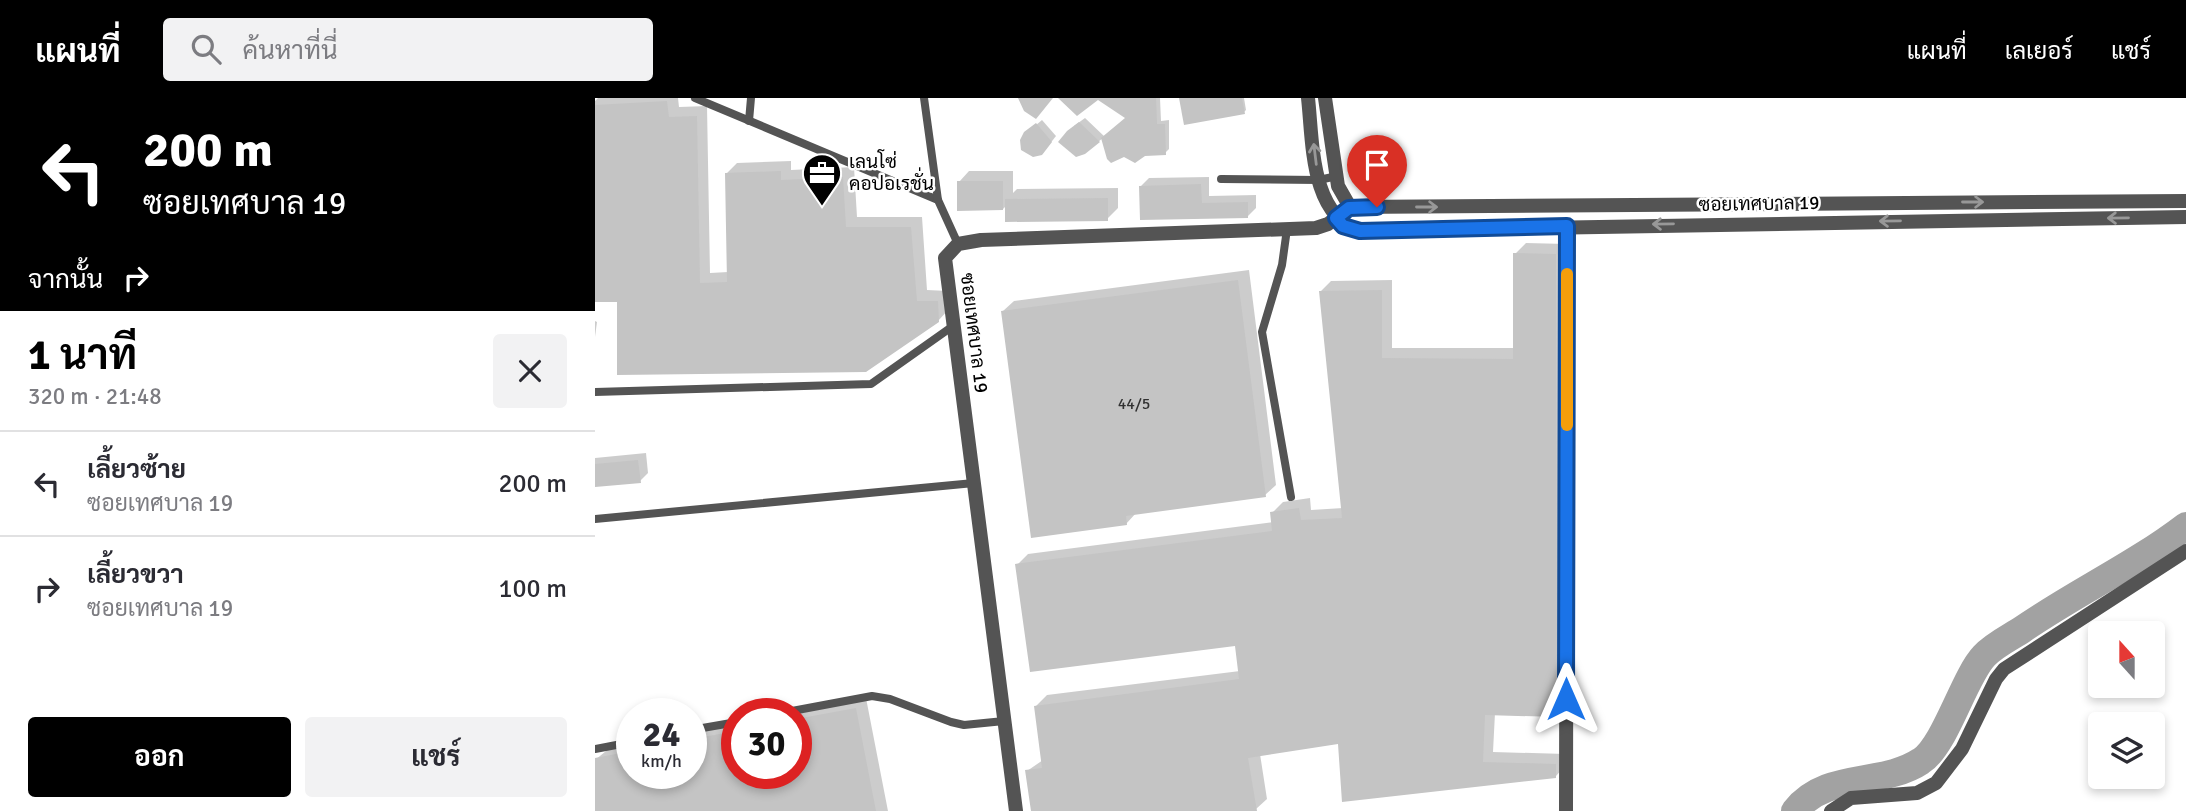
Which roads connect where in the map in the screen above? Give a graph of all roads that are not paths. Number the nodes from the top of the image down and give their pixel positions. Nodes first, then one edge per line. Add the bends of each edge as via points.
1 (695, 98) edge
2 (751, 98) edge
3 (924, 98) edge
4 (1308, 98) edge
5 (1325, 98) edge
6 (749, 121) junction
7 (1337, 176) junction
8 (1221, 179) dead end
9 (1319, 180) junction
10 (938, 200) junction
11 (2186, 201) edge
12 (1349, 208) junction
13 (2186, 217) edge
14 (1336, 218) junction
15 (1567, 226) junction
16 (1287, 229) junction
17 (958, 244) junction
18 (953, 326) junction
19 (595, 392) edge
20 (974, 483) junction
21 (1291, 496) dead end
22 (595, 519) edge
23 (2186, 551) edge
24 (812, 707) edge
25 (1004, 721) junction
26 (616, 745) edge
27 (595, 749) edge
28 (1016, 811) edge
29 (1566, 811) edge
30 (1831, 811) edge

1 - 6 lane
2 - 6 lane
3 - 10 lane
9 -> 4 street
5 - 7 street
6 - 10 lane
7 - 9 lane
7 - 12 street
8 - 9 lane
9 - 14 street
10 - 17 lane
12 -> 11 street, ซอยเทศบาล 19
12 - 14 street
13 -> 15 street, ซอยเทศบาล 19
14 - 15 street, ซอยเทศบาล 19 via 1343,226 1360,231
14 - 16 street via 1316,228
15 - 29 street
16 - 17 street
16 - 21 lane via 1282,265 1262,332
17 - 18 street, ซอยเทศบาล 19 via 945,258
18 - 19 lane via 871,384
18 - 20 street, ซอยเทศบาล 19
20 - 22 lane
20 - 25 street, ซอยเทศบาล 19
23 - 30 street via 2004,669 1962,749 1936,783 1917,793 1851,798
24 - 25 lane via 872,696 951,722
25 - 28 street, ซอยเทศบาล 19
26 - 27 lane

